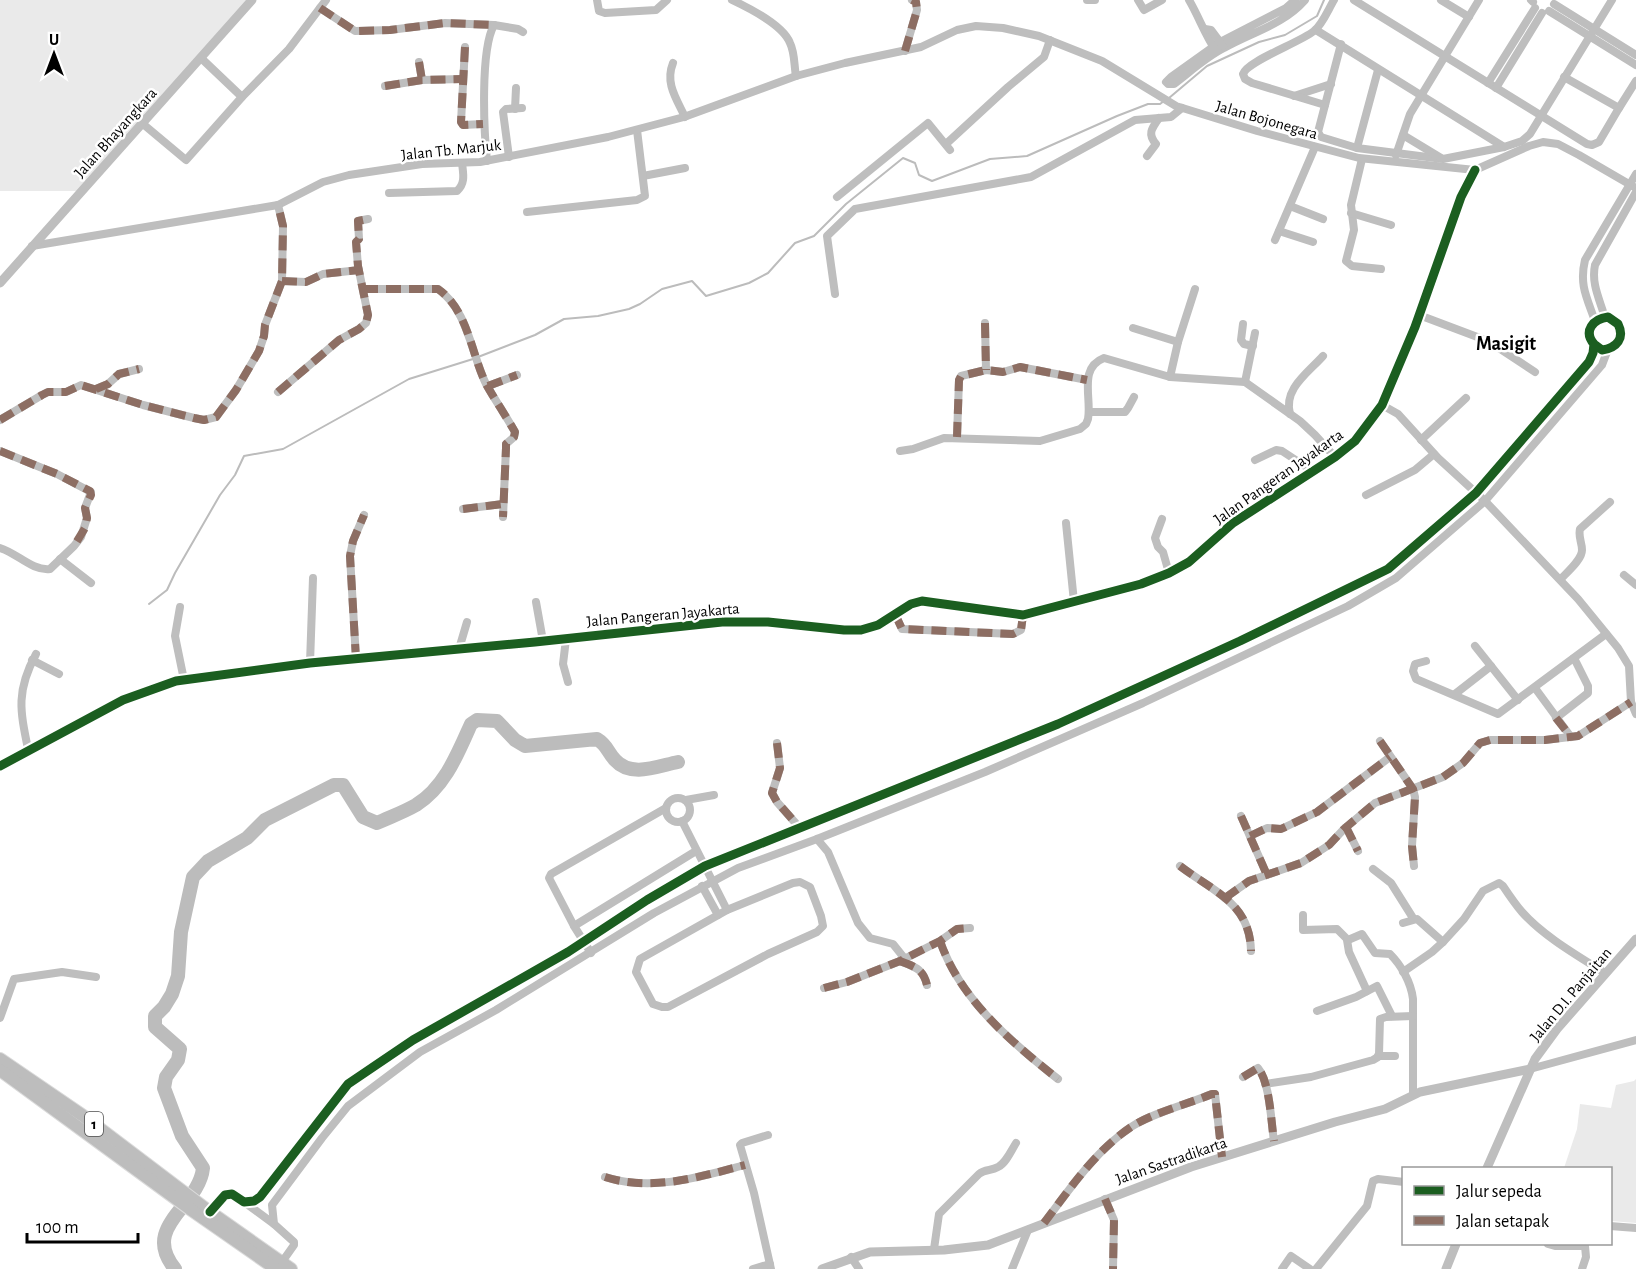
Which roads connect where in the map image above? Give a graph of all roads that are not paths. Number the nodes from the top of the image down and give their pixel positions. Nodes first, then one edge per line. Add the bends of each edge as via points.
1 (252, 0) edge
2 (326, 0) edge
3 (597, 0) edge
4 (667, 0) edge
5 (732, 0) edge
6 (912, 0) edge
7 (1087, 0) edge
8 (1095, 0) edge
9 (1138, 0) edge
10 (1162, 0) edge
11 (1189, 0) edge
12 (1334, 0) edge
13 (1354, 0) edge
14 (1441, 0) edge
15 (1479, 0) edge
16 (1612, 0) edge
17 (1298, 2) edge
18 (1533, 2) edge
19 (1550, 7) edge
20 (320, 8) junction
21 (1468, 17) junction
22 (494, 26) junction
23 (1316, 30) junction
24 (523, 32) dead end
25 (1591, 33) junction
26 (1050, 40) junction
27 (1341, 44) junction
28 (465, 47) dead end
29 (1218, 47) junction
30 (905, 51) junction
31 (1636, 55) edge
32 (1444, 57) junction
33 (201, 58) junction
34 (419, 62) dead end
35 (673, 63) dead end
36 (1636, 65) edge
37 (1378, 70) junction
38 (796, 76) junction
39 (1564, 77) junction
40 (462, 79) junction
41 (422, 80) junction
42 (1636, 81) edge
43 (1488, 83) junction
44 (1330, 84) junction
45 (386, 86) dead end
46 (516, 88) dead end
47 (1496, 88) junction
48 (1293, 96) junction
49 (1420, 96) junction
50 (242, 97) junction
51 (1325, 105) junction
52 (1179, 107) junction
53 (1619, 108) junction
54 (1541, 115) junction
55 (685, 117) junction
56 (1159, 118) junction
57 (143, 124) junction
58 (483, 124) junction
59 (637, 130) junction
60 (1403, 135) junction
61 (1315, 147) junction
62 (1504, 147) junction
63 (1357, 148) junction
64 (1396, 155) junction
65 (1147, 156) dead end
66 (509, 157) junction
67 (1362, 159) junction
68 (1443, 159) junction
69 (487, 161) junction
70 (462, 163) junction
71 (685, 168) dead end
72 (1475, 170) junction
73 (1636, 174) edge
74 (643, 176) junction
75 (1634, 188) edge
76 (390, 193) dead end
77 (837, 197) dead end
78 (278, 205) junction
79 (1290, 206) junction
80 (527, 212) dead end
81 (1351, 213) junction
82 (368, 219) dead end
83 (1323, 219) dead end
84 (1391, 225) dead end
85 (1279, 231) junction
86 (1275, 240) dead end
87 (1313, 242) dead end
88 (32, 246) junction
89 (1381, 269) dead end
90 (359, 270) junction
91 (282, 281) junction
92 (0, 283) edge
93 (363, 289) junction
94 (1196, 289) dead end
95 (835, 294) dead end
96 (1419, 315) junction
97 (1605, 318) junction
98 (1595, 321) junction
99 (985, 323) dead end
100 (1243, 324) dead end
101 (1133, 328) dead end
102 (1255, 333) dead end
103 (1178, 342) junction
104 (1594, 344) junction
105 (1253, 346) junction
106 (1608, 349) junction
107 (1323, 356) dead end
108 (139, 369) dead end
109 (986, 370) junction
110 (1535, 372) dead end
111 (517, 375) dead end
112 (1170, 377) junction
113 (1088, 380) junction
114 (1245, 382) junction
115 (488, 386) junction
116 (96, 388) junction
117 (278, 392) dead end
118 (1134, 397) dead end
119 (1466, 398) dead end
120 (1382, 405) junction
121 (1089, 412) junction
122 (1290, 414) junction
123 (0, 420) edge
124 (957, 437) junction
125 (1421, 440) junction
126 (0, 451) edge
127 (900, 451) dead end
128 (1434, 454) junction
129 (1335, 457) junction
130 (1255, 460) dead end
131 (1314, 472) junction
132 (1476, 493) junction
133 (1366, 495) dead end
134 (1485, 501) junction
135 (1610, 502) dead end
136 (503, 504) junction
137 (463, 509) dead end
138 (364, 515) dead end
139 (503, 517) dead end
140 (1162, 519) dead end
141 (1066, 524) dead end
142 (0, 548) edge
143 (60, 559) junction
144 (1169, 573) junction
145 (1624, 575) dead end
146 (313, 578) dead end
147 (1561, 579) junction
148 (91, 583) dead end
149 (1636, 585) edge
150 (536, 602) dead end
151 (1074, 602) junction
152 (180, 607) dead end
153 (895, 614) junction
154 (1023, 615) junction
155 (467, 622) dead end
156 (1606, 634) junction
157 (566, 639) junction
158 (543, 641) junction
159 (1475, 646) dead end
160 (459, 649) junction
161 (1574, 658) junction
162 (356, 659) junction
163 (1426, 661) dead end
164 (310, 663) junction
165 (1491, 666) junction
166 (58, 674) dead end
167 (184, 680) junction
168 (567, 682) dead end
169 (1535, 688) junction
170 (1455, 694) junction
171 (1518, 700) junction
172 (1631, 702) junction
173 (1636, 714) edge
174 (1556, 718) junction
175 (1061, 723) junction
176 (1071, 735) junction
177 (1571, 737) junction
178 (1380, 741) dead end
179 (777, 743) dead end
180 (28, 749) junction
181 (1390, 757) junction
182 (1, 763) edge
183 (1413, 789) junction
184 (714, 795) dead end
185 (686, 800) junction
186 (666, 808) junction
187 (1241, 816) dead end
188 (682, 821) junction
189 (799, 827) junction
190 (1346, 827) junction
191 (1250, 836) junction
192 (817, 839) junction
193 (1358, 851) dead end
194 (696, 852) junction
195 (705, 866) junction
196 (1180, 866) dead end
197 (1414, 866) dead end
198 (1373, 869) dead end
199 (1268, 875) junction
200 (712, 880) junction
201 (702, 886) junction
202 (1225, 898) junction
203 (728, 910) junction
204 (718, 915) junction
205 (1303, 915) dead end
206 (1413, 918) junction
207 (1403, 923) dead end
208 (574, 926) junction
209 (970, 928) dead end
210 (594, 935) junction
211 (1636, 939) edge
212 (1347, 940) junction
213 (940, 941) junction
214 (584, 942) junction
215 (1443, 942) junction
216 (600, 947) junction
217 (1251, 951) dead end
218 (591, 953) junction
219 (902, 960) junction
220 (1403, 972) junction
221 (1605, 973) junction
222 (96, 977) dead end
223 (927, 985) dead end
224 (824, 988) dead end
225 (1367, 991) junction
226 (1317, 1011) dead end
227 (1392, 1016) junction
228 (1413, 1016) junction
229 (0, 1018) edge
230 (448, 1020) junction
231 (456, 1032) junction
232 (1636, 1040) edge
233 (1378, 1056) junction
234 (1395, 1056) dead end
235 (0, 1059) edge
236 (1530, 1069) junction
237 (0, 1070) edge
238 (1243, 1077) dead end
239 (1058, 1079) dead end
240 (1265, 1083) junction
241 (1413, 1094) junction
242 (768, 1135) dead end
243 (1274, 1141) junction
244 (1016, 1143) dead end
245 (1222, 1157) junction
246 (745, 1165) junction
247 (1487, 1167) edge
248 (605, 1177) dead end
249 (1402, 1182) edge
250 (260, 1197) junction
251 (1105, 1199) junction
252 (188, 1201) junction
253 (244, 1202) junction
254 (273, 1205) junction
255 (207, 1216) junction
256 (1044, 1223) junction
257 (274, 1224) junction
258 (1612, 1226) edge
259 (1636, 1228) edge
260 (1028, 1230) junction
261 (1456, 1245) edge
262 (1552, 1245) edge
263 (934, 1249) junction
264 (851, 1257) junction
265 (283, 1267) edge
266 (771, 1267) edge
267 (753, 1269) edge
268 (822, 1269) edge
269 (859, 1269) edge
270 (1012, 1269) edge
271 (1113, 1269) edge
272 (1282, 1269) edge
273 (1310, 1269) edge
274 (1316, 1269) edge
275 (1446, 1269) edge
276 (1582, 1269) edge

1 - 33 street, Jalan Bhayangkara
2 - 20 street
3 - 4 street via 599,11 605,13 656,10
5 - 38 street via 765,18 789,39
6 - 30 street via 917,10
7 - 8 street
9 - 10 street via 1144,10
11 - 29 street
12 - 23 street
13 - 32 street
14 - 21 street
15 - 21 street
16 - 25 street
17 - 29 street via 1277,24
18 - 19 street
18 - 43 street
19 - 25 street
19 - 47 street
20 - 22 street via 355,31 428,23
20 - 50 street via 289,49
21 - 32 street
22 - 24 street
22 - 58 street via 487,59
23 - 27 street
23 - 48 street via 1243,70 1245,79 1252,83
25 - 31 street
25 - 36 street
25 - 39 street
26 - 30 street, Jalan Bojonegara via 1003,28 976,26
26 - 52 street, Jalan Bojonegara via 1102,61
26 - 77 street via 1044,57 948,147 928,123
27 - 37 street
27 - 44 street
28 - 40 street
29 - 29 street via 1174,84 1167,84 1171,77
30 - 38 street, Jalan Tb. Marjuk
32 - 43 street
32 - 49 street
33 - 50 street
33 - 57 street, Jalan Bhayangkara
34 - 41 street
35 - 55 street via 670,85
37 - 49 street
37 - 63 street
38 - 55 street, Jalan Tb. Marjuk
39 - 53 street
39 - 54 street
40 - 41 street
40 - 58 street via 462,124
41 - 45 street
42 - 53 street
43 - 47 street
44 - 48 street
44 - 51 street
46 - 66 street via 519,108 503,112
47 - 54 street
48 - 51 street
49 - 60 street
49 - 62 street
50 - 57 street via 186,160
51 - 63 street via 1318,134
52 - 56 street via 1171,117
52 - 61 street, Jalan Bojonegara
53 - 54 street via 1599,142 1592,145
54 - 62 street via 1522,141
55 - 59 street, Jalan Tb. Marjuk
56 - 65 street via 1150,134 1156,144
56 - 95 street via 1135,120 1031,177 855,208 827,236
57 - 88 street, Jalan Bhayangkara
58 - 69 street
59 - 66 street, Jalan Tb. Marjuk
59 - 74 street
60 - 64 street
60 - 68 street
61 - 67 street, Jalan Bojonegara
61 - 79 street
62 - 68 street
63 - 64 street
64 - 68 street
66 - 69 street, Jalan Tb. Marjuk
67 - 72 street, Jalan Bojonegara
67 - 81 street
69 - 70 street, Jalan Tb. Marjuk
70 - 76 street via 463,183 454,192
70 - 78 street, Jalan Tb. Marjuk via 422,164 332,178
71 - 74 street
72 - 75 street, Jalan Bojonegara via 1543,142 1579,154
72 - 96 street, Jalan Pangeran Jayakarta via 1459,203
73 - 75 street
74 - 80 street via 646,192 641,198
75 - 97 street via 1594,265 1595,287
75 - 98 street via 1585,260 1582,286
78 - 88 street, Jalan Tb. Marjuk
78 - 91 street via 283,226
79 - 83 street
79 - 85 street
81 - 84 street
81 - 89 street via 1354,230 1346,261 1352,266
82 - 90 street via 358,221
85 - 86 street
85 - 87 street
88 - 92 street, Jalan Bhayangkara
90 - 91 street via 323,274 306,282
90 - 93 street
91 - 116 street via 259,351 216,417 194,418
93 - 115 street via 438,289 445,294 463,322
93 - 117 street via 366,323 339,340
94 - 103 street
96 - 110 street via 1488,341
96 - 120 street, Jalan Pangeran Jayakarta
97 - 98 street
97 - 106 street via 1618,324 1621,335 1615,347
98 - 104 street via 1589,334
99 - 109 street
100 - 105 street via 1241,340
101 - 103 street
102 - 105 street
103 - 112 street
104 - 106 street
104 - 132 street via 1589,362
105 - 114 street
106 - 134 street via 1602,365
107 - 122 street via 1290,393
108 - 116 street via 119,374
109 - 113 street via 1004,372 1025,367
109 - 124 street via 968,373 959,380
111 - 115 street
112 - 113 street via 1104,358 1092,367
112 - 114 street
113 - 121 street
114 - 122 street
115 - 136 street via 515,435 506,445
116 - 123 street via 81,385 66,392 48,392
118 - 121 street via 1125,412
119 - 125 street
120 - 125 street via 1398,414
120 - 129 street, Jalan Pangeran Jayakarta via 1355,441
121 - 124 street via 1080,429 1040,441
122 - 129 street
124 - 127 street
125 - 128 street
126 - 143 street via 90,491 85,528
128 - 132 street
128 - 133 street via 1415,470
129 - 131 street, Jalan Pangeran Jayakarta
130 - 131 street via 1282,451
131 - 144 street, Jalan Pangeran Jayakarta via 1233,523 1189,562
132 - 134 street
132 - 175 street via 1388,569
134 - 147 street
134 - 176 street via 1408,568 1348,606
135 - 147 street via 1580,529 1581,556
136 - 137 street
136 - 139 street
138 - 162 street via 350,556
140 - 144 street via 1155,538
141 - 151 street
142 - 143 street via 47,570
143 - 148 street
144 - 151 street, Jalan Pangeran Jayakarta
145 - 149 street
146 - 164 street
147 - 156 street
150 - 158 street
151 - 154 street, Jalan Pangeran Jayakarta
152 - 167 street via 175,636
153 - 154 street, Jalan Pangeran Jayakarta via 922,601
153 - 154 street via 902,629 1013,634 1021,630
153 - 157 street, Jalan Pangeran Jayakarta via 861,630 722,622
155 - 160 street
156 - 161 street
156 - 172 street via 1629,666
157 - 158 street, Jalan Pangeran Jayakarta
157 - 168 street via 563,664
158 - 160 street, Jalan Pangeran Jayakarta
159 - 165 street
160 - 162 street, Jalan Pangeran Jayakarta
161 - 169 street
161 - 174 street via 1588,693
162 - 164 street, Jalan Pangeran Jayakarta
163 - 170 street via 1415,664 1416,679
164 - 167 street, Jalan Pangeran Jayakarta
165 - 170 street
165 - 171 street
166 - 180 street via 34,657 25,675 21,692
167 - 180 street, Jalan Pangeran Jayakarta via 123,700
169 - 171 street
169 - 174 street
170 - 171 street via 1495,714 1502,714
172 - 173 street
172 - 177 street
174 - 177 street
175 - 176 street
175 - 189 street
176 - 192 street
177 - 183 street via 1480,743 1463,763 1443,777
178 - 181 street
179 - 189 street via 780,768 772,794
180 - 182 street, Jalan Pangeran Jayakarta
181 - 183 street
181 - 191 street via 1317,812 1281,829 1267,828
183 - 190 street via 1375,803
183 - 197 street
184 - 185 street
185 - 186 street via 670,801
185 - 188 street via 690,807
186 - 188 street via 674,821
186 - 208 street via 551,874 550,884
187 - 191 street
188 - 194 street
189 - 195 street
190 - 193 street
190 - 199 street via 1329,845 1301,863
191 - 199 street
192 - 200 street
192 - 219 street via 828,852 864,933 893,944
194 - 195 street
194 - 208 street
195 - 200 street
195 - 210 street
196 - 202 street
198 - 206 street via 1391,883
199 - 202 street via 1249,880
200 - 201 street
200 - 203 street
201 - 204 street
201 - 216 street
202 - 217 street via 1248,926
203 - 204 street
203 - 204 street via 800,882 810,887 822,926 814,934 668,1008 653,1004 638,979 638,962
205 - 212 street via 1303,930 1337,929
206 - 207 street
206 - 215 street
208 - 214 street
209 - 213 street via 957,929
210 - 214 street
210 - 216 street
211 - 221 street, Jalan D.I. Panjaitan
212 - 220 street via 1362,934 1375,952 1391,955
212 - 225 street
213 - 219 street
213 - 239 street via 945,957 980,1009
214 - 218 street
214 - 230 street
215 - 220 street
215 - 221 street via 1483,891 1499,883 1530,920
216 - 218 street
218 - 231 street
219 - 223 street via 916,967
219 - 224 street
220 - 228 street via 1412,989
221 - 236 street, Jalan D.I. Panjaitan via 1557,1029
222 - 229 street via 62,972 14,979
225 - 226 street
225 - 227 street via 1378,987
227 - 228 street
227 - 233 street via 1379,1022
228 - 241 street
230 - 231 street
230 - 250 street via 348,1084
231 - 254 street via 420,1052 348,1106
232 - 236 street
233 - 234 street
233 - 240 street via 1311,1077
235 - 252 highway, 1 via 82,1115
236 - 241 street, Jalan Sastradikarta
236 - 247 street, Jalan D.I. Panjaitan
237 - 252 highway, 1
238 - 240 street via 1258,1068
240 - 243 street
241 - 243 street, Jalan Sastradikarta via 1385,1108
242 - 246 street via 740,1145
243 - 245 street, Jalan Sastradikarta
244 - 263 street via 1002,1164 979,1174 939,1214
245 - 251 street, Jalan Sastradikarta
245 - 256 street via 1212,1094 1140,1122 1117,1138 1069,1189
246 - 248 street via 678,1182 626,1183
246 - 266 street
249 - 274 street via 1373,1181 1368,1206
250 - 253 street
250 - 254 street
251 - 256 street, Jalan Sastradikarta
251 - 271 street via 1114,1220
252 - 255 highway, 1
253 - 255 street via 232,1194 225,1195
253 - 257 street
254 - 257 street
255 - 265 highway, 1
256 - 260 street, Jalan Sastradikarta
257 - 265 street via 294,1242
258 - 259 street
260 - 263 street, Jalan Sastradikarta via 977,1247
260 - 270 street
261 - 275 street
262 - 276 street via 1585,1246
263 - 264 street, Jalan Sastradikarta via 870,1252
264 - 268 street, Jalan Sastradikarta
264 - 269 street
266 - 267 street
272 - 273 street via 1291,1256

